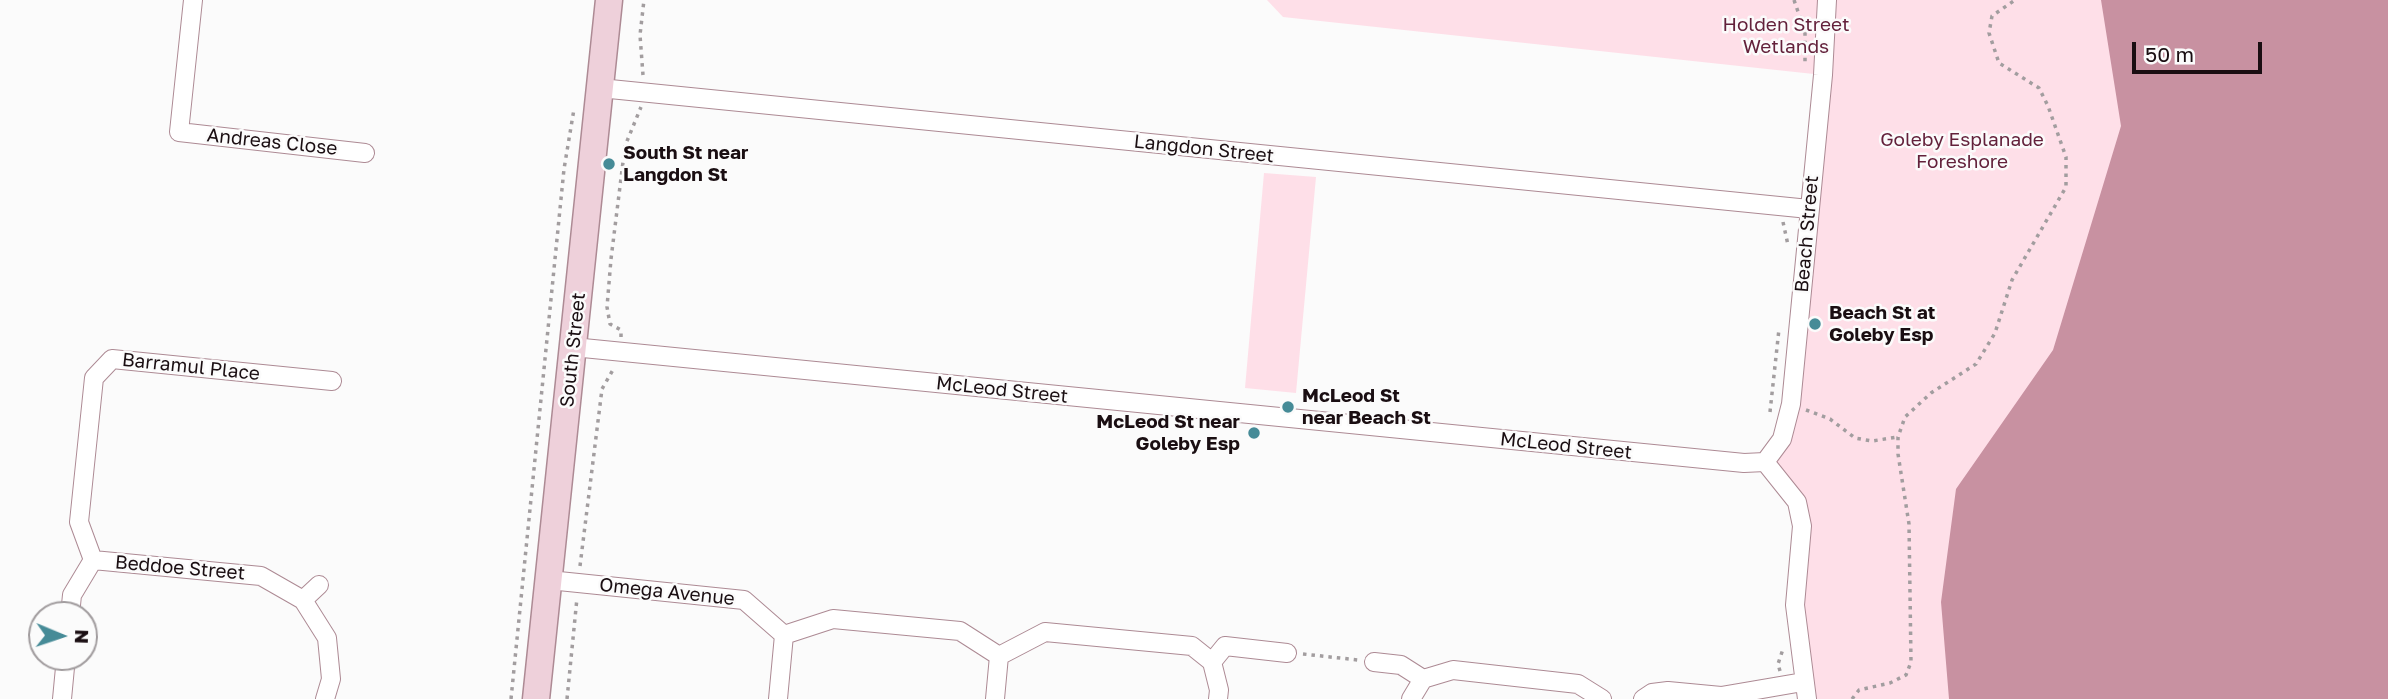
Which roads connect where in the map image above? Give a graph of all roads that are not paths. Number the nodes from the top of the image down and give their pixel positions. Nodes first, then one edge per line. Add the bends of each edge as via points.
1 (193, 0) edge
2 (609, 0) edge
3 (1827, 0) edge
4 (600, 88) junction
5 (365, 153) dead end
6 (1809, 209) junction
7 (573, 347) junction
8 (332, 382) dead end
9 (1765, 462) junction
10 (93, 560) junction
11 (549, 580) junction
12 (319, 585) dead end
13 (303, 600) junction
14 (71, 601) edge
15 (784, 635) junction
16 (1287, 653) road end
17 (999, 656) junction
18 (1212, 662) junction
19 (1374, 662) road end
20 (65, 671) edge
21 (1423, 679) junction
22 (1805, 690) edge
23 (62, 699) edge
24 (325, 699) edge
25 (536, 699) edge
26 (778, 699) edge
27 (995, 699) edge
28 (1218, 699) edge
29 (1411, 699) edge
30 (1602, 699) edge
31 (1643, 699) edge

1 - 5 street, Andreas Close via 179,132
2 - 4 street, South Street
3 - 6 street, Beach Street
4 - 6 street, Langdon Street
4 - 7 street, South Street
6 - 9 street, Beach Street via 1791,404 1782,439
7 - 9 street, McLeod Street
7 - 11 street, South Street
8 - 10 street, Barramul Place via 112,359 94,378 79,522
9 - 22 street via 1797,502 1802,526 1795,605
10 - 13 street, Beddoe Street via 261,576
10 - 14 street
11 - 15 street, Omega Avenue via 744,600
11 - 25 street, South Street
12 - 13 street
13 - 24 street, Beddoe Street via 327,638 331,679
15 - 17 street via 833,619 960,631
15 - 26 street
16 - 18 street via 1225,646
17 - 18 street via 1045,632 1192,646
17 - 27 street
18 - 28 street
19 - 21 street via 1401,665
20 - 23 street
21 - 29 street
21 - 30 street via 1453,670 1578,684
22 - 31 street via 1721,696 1668,691

